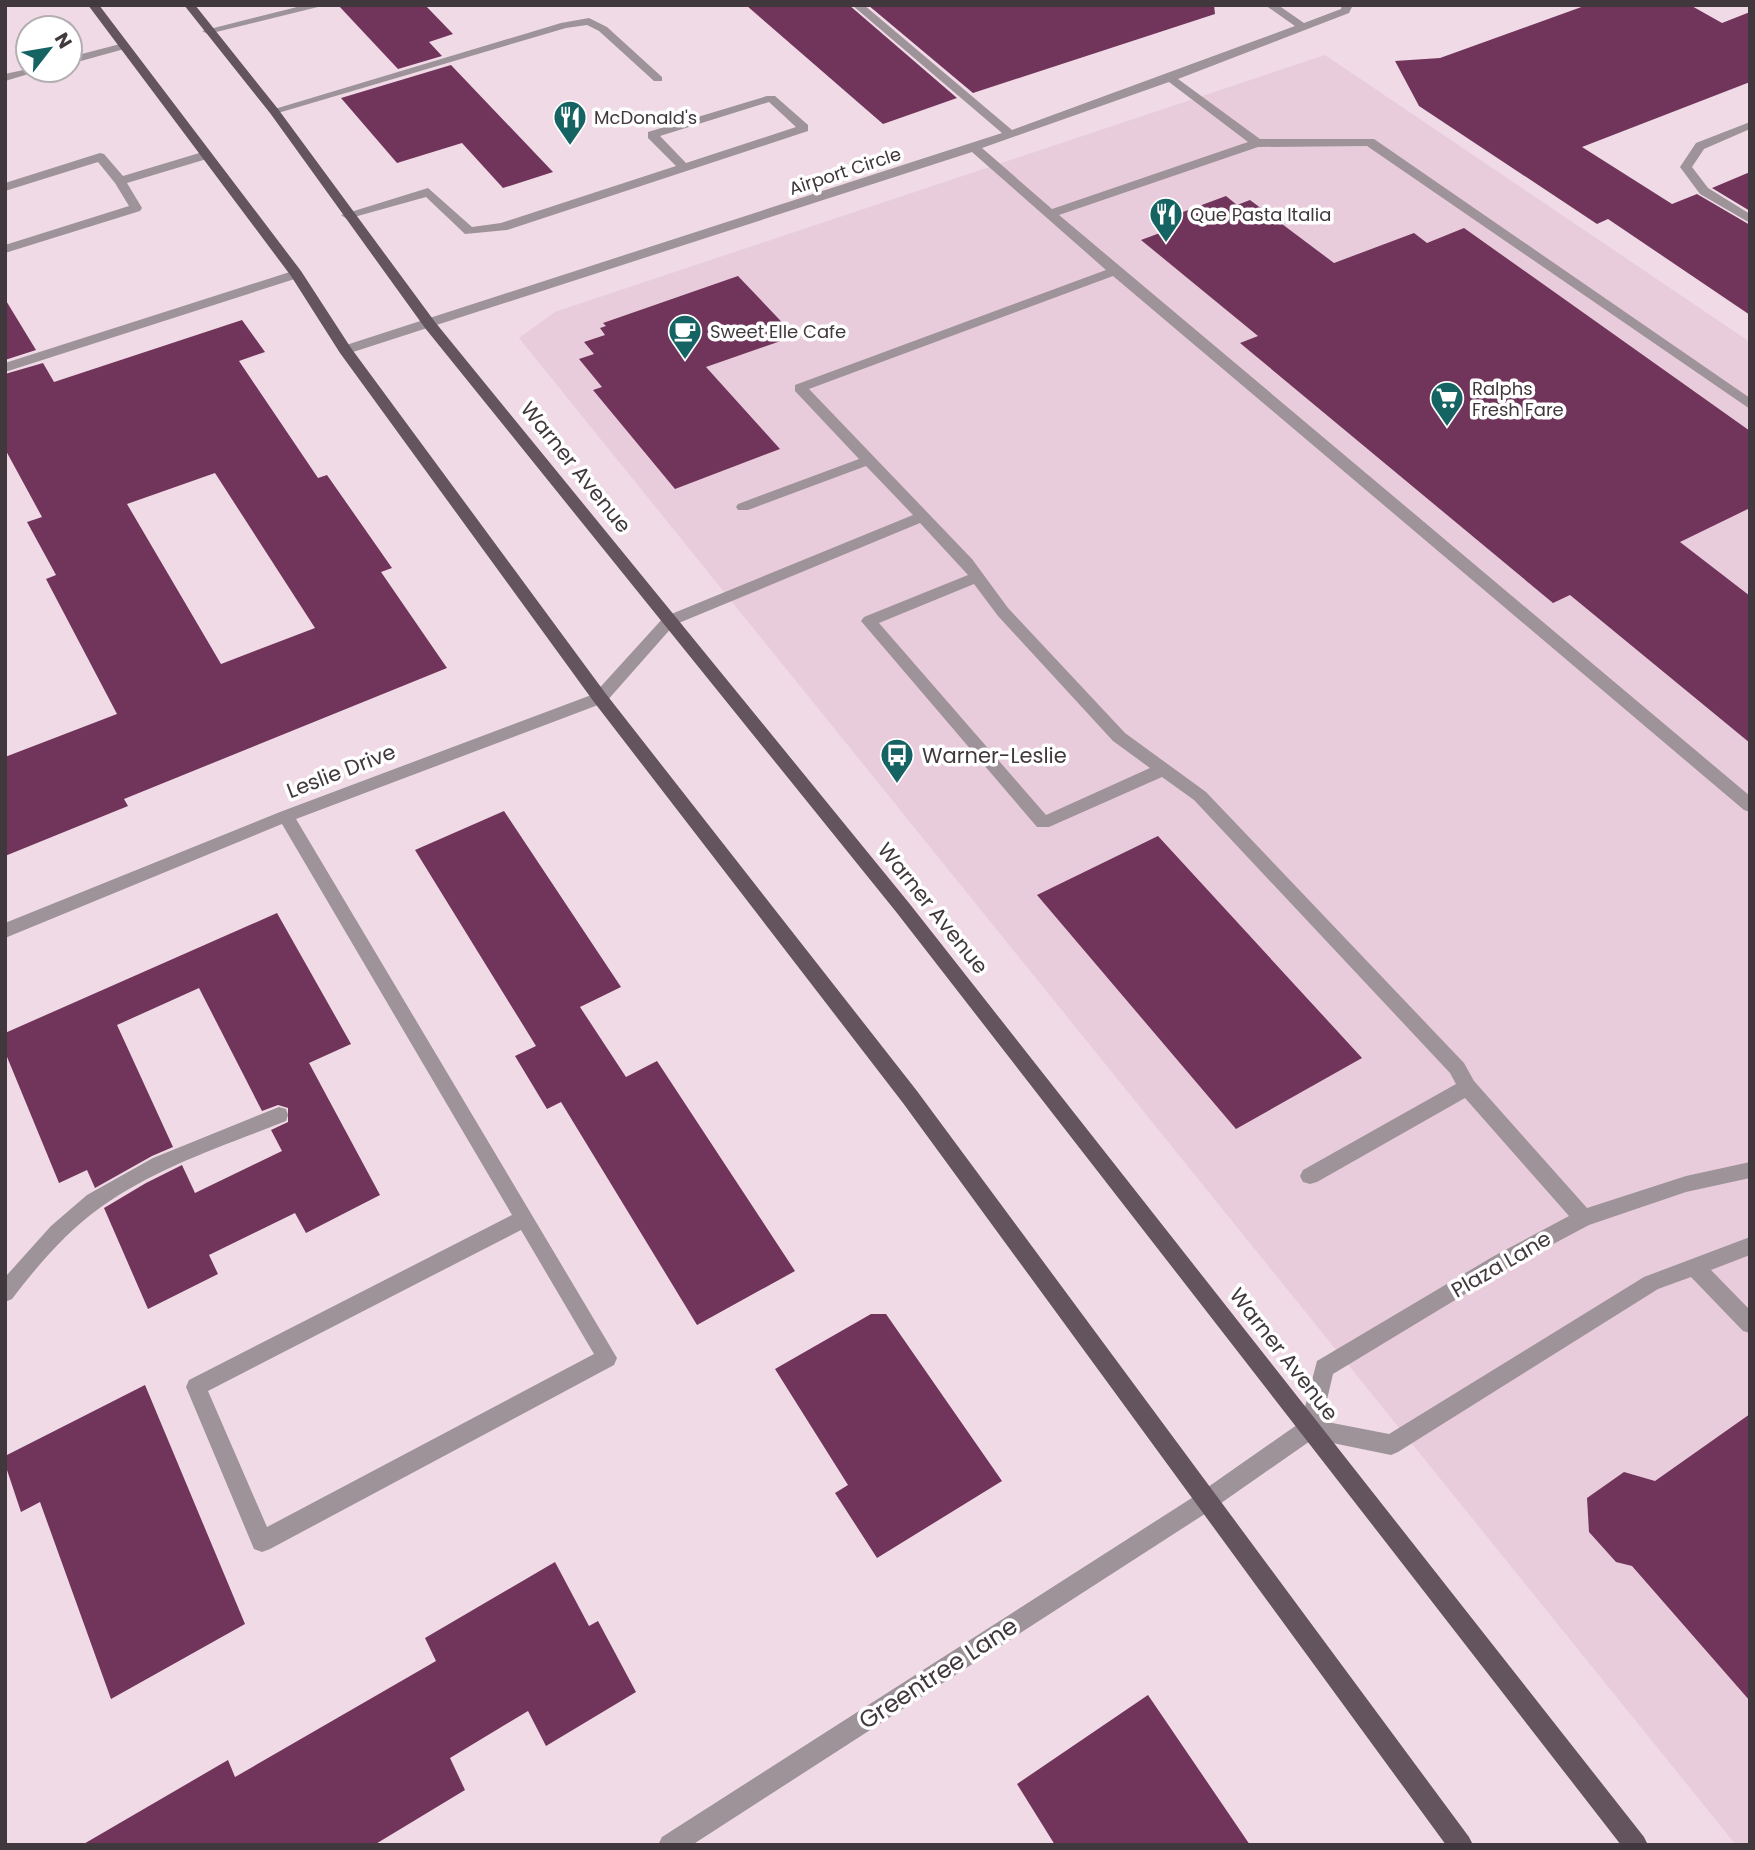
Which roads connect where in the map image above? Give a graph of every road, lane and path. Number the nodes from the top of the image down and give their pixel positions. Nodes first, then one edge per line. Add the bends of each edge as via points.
1 (93, 5) edge
2 (189, 5) edge
3 (317, 5) edge
4 (857, 5) edge
5 (1270, 5) edge
6 (1348, 5) edge
7 (1303, 27) junction
8 (208, 31) junction
9 (124, 46) junction
10 (84, 57) edge
11 (1170, 78) junction
12 (658, 79) dead end
13 (274, 111) junction
14 (1750, 125) edge
15 (1010, 134) junction
16 (1257, 143) junction
17 (974, 147) junction
18 (206, 155) junction
19 (684, 167) junction
20 (120, 181) junction
21 (5, 187) edge
22 (1050, 214) junction
23 (347, 215) junction
24 (1750, 219) edge
25 (5, 249) edge
26 (1115, 271) junction
27 (296, 274) junction
28 (430, 325) junction
29 (345, 350) junction
30 (5, 368) edge
31 (1750, 405) edge
32 (869, 460) junction
33 (743, 507) dead end
34 (923, 516) junction
35 (977, 577) junction
36 (669, 621) junction
37 (600, 698) junction
38 (1164, 769) junction
39 (1750, 806) edge
40 (286, 816) junction
41 (5, 931) edge
42 (1467, 1087) junction
43 (279, 1115) dead end
44 (1750, 1170) edge
45 (1310, 1176) dead end
46 (1583, 1218) junction
47 (524, 1219) junction
48 (1750, 1246) edge
49 (1694, 1266) junction
50 (5, 1293) edge
51 (1750, 1324) edge
52 (1310, 1427) junction
53 (1206, 1501) junction
54 (670, 1845) edge
55 (1461, 1845) edge
56 (1636, 1845) edge

1 - 9 main road
2 - 8 main road, Warner Avenue
3 - 8 street
4 - 15 street
5 - 7 street
6 - 7 street, Airport Circle via 1345,11
7 - 11 street, Airport Circle
8 - 13 main road, Warner Avenue
9 - 10 street
9 - 18 main road
11 - 15 street, Airport Circle
11 - 16 street
12 - 13 street via 589,21
13 - 23 main road, Warner Avenue
14 - 24 street via 1700,146 1686,167 1704,191
15 - 17 street, Airport Circle
16 - 22 street
16 - 31 street via 1370,142
17 - 22 street
17 - 28 street, Airport Circle
18 - 20 street
18 - 27 main road
19 - 19 street via 652,135 771,99 804,128
19 - 23 street via 503,227 470,231 428,192
20 - 21 street via 100,157
20 - 25 street via 136,208
22 - 26 street
23 - 28 main road, Warner Avenue
26 - 32 street via 800,388
26 - 39 street
27 - 29 main road
27 - 30 street
28 - 29 street, Airport Circle
28 - 36 main road, Warner Avenue
29 - 37 main road
32 - 33 street
32 - 34 street
34 - 35 street
34 - 36 street
35 - 38 street via 1003,612 1119,737
35 - 38 street via 869,621 1043,823
36 - 37 street, Leslie Drive
36 - 52 main road, Warner Avenue via 904,908
37 - 40 street, Leslie Drive
37 - 53 main road via 911,1097
38 - 42 street via 1200,796 1457,1068
40 - 41 street, Leslie Drive
40 - 47 street
42 - 45 street
42 - 46 street
43 - 50 street via 149,1170 93,1201 24,1266
44 - 46 street, Plaza Lane via 1686,1184
46 - 52 street, Plaza Lane via 1324,1368
47 - 47 street via 607,1358 262,1541 196,1387
48 - 49 street
49 - 51 street
49 - 52 street via 1651,1283 1391,1445
52 - 53 street
52 - 56 main road, Warner Avenue
53 - 54 street, Greentree Lane
53 - 55 main road

